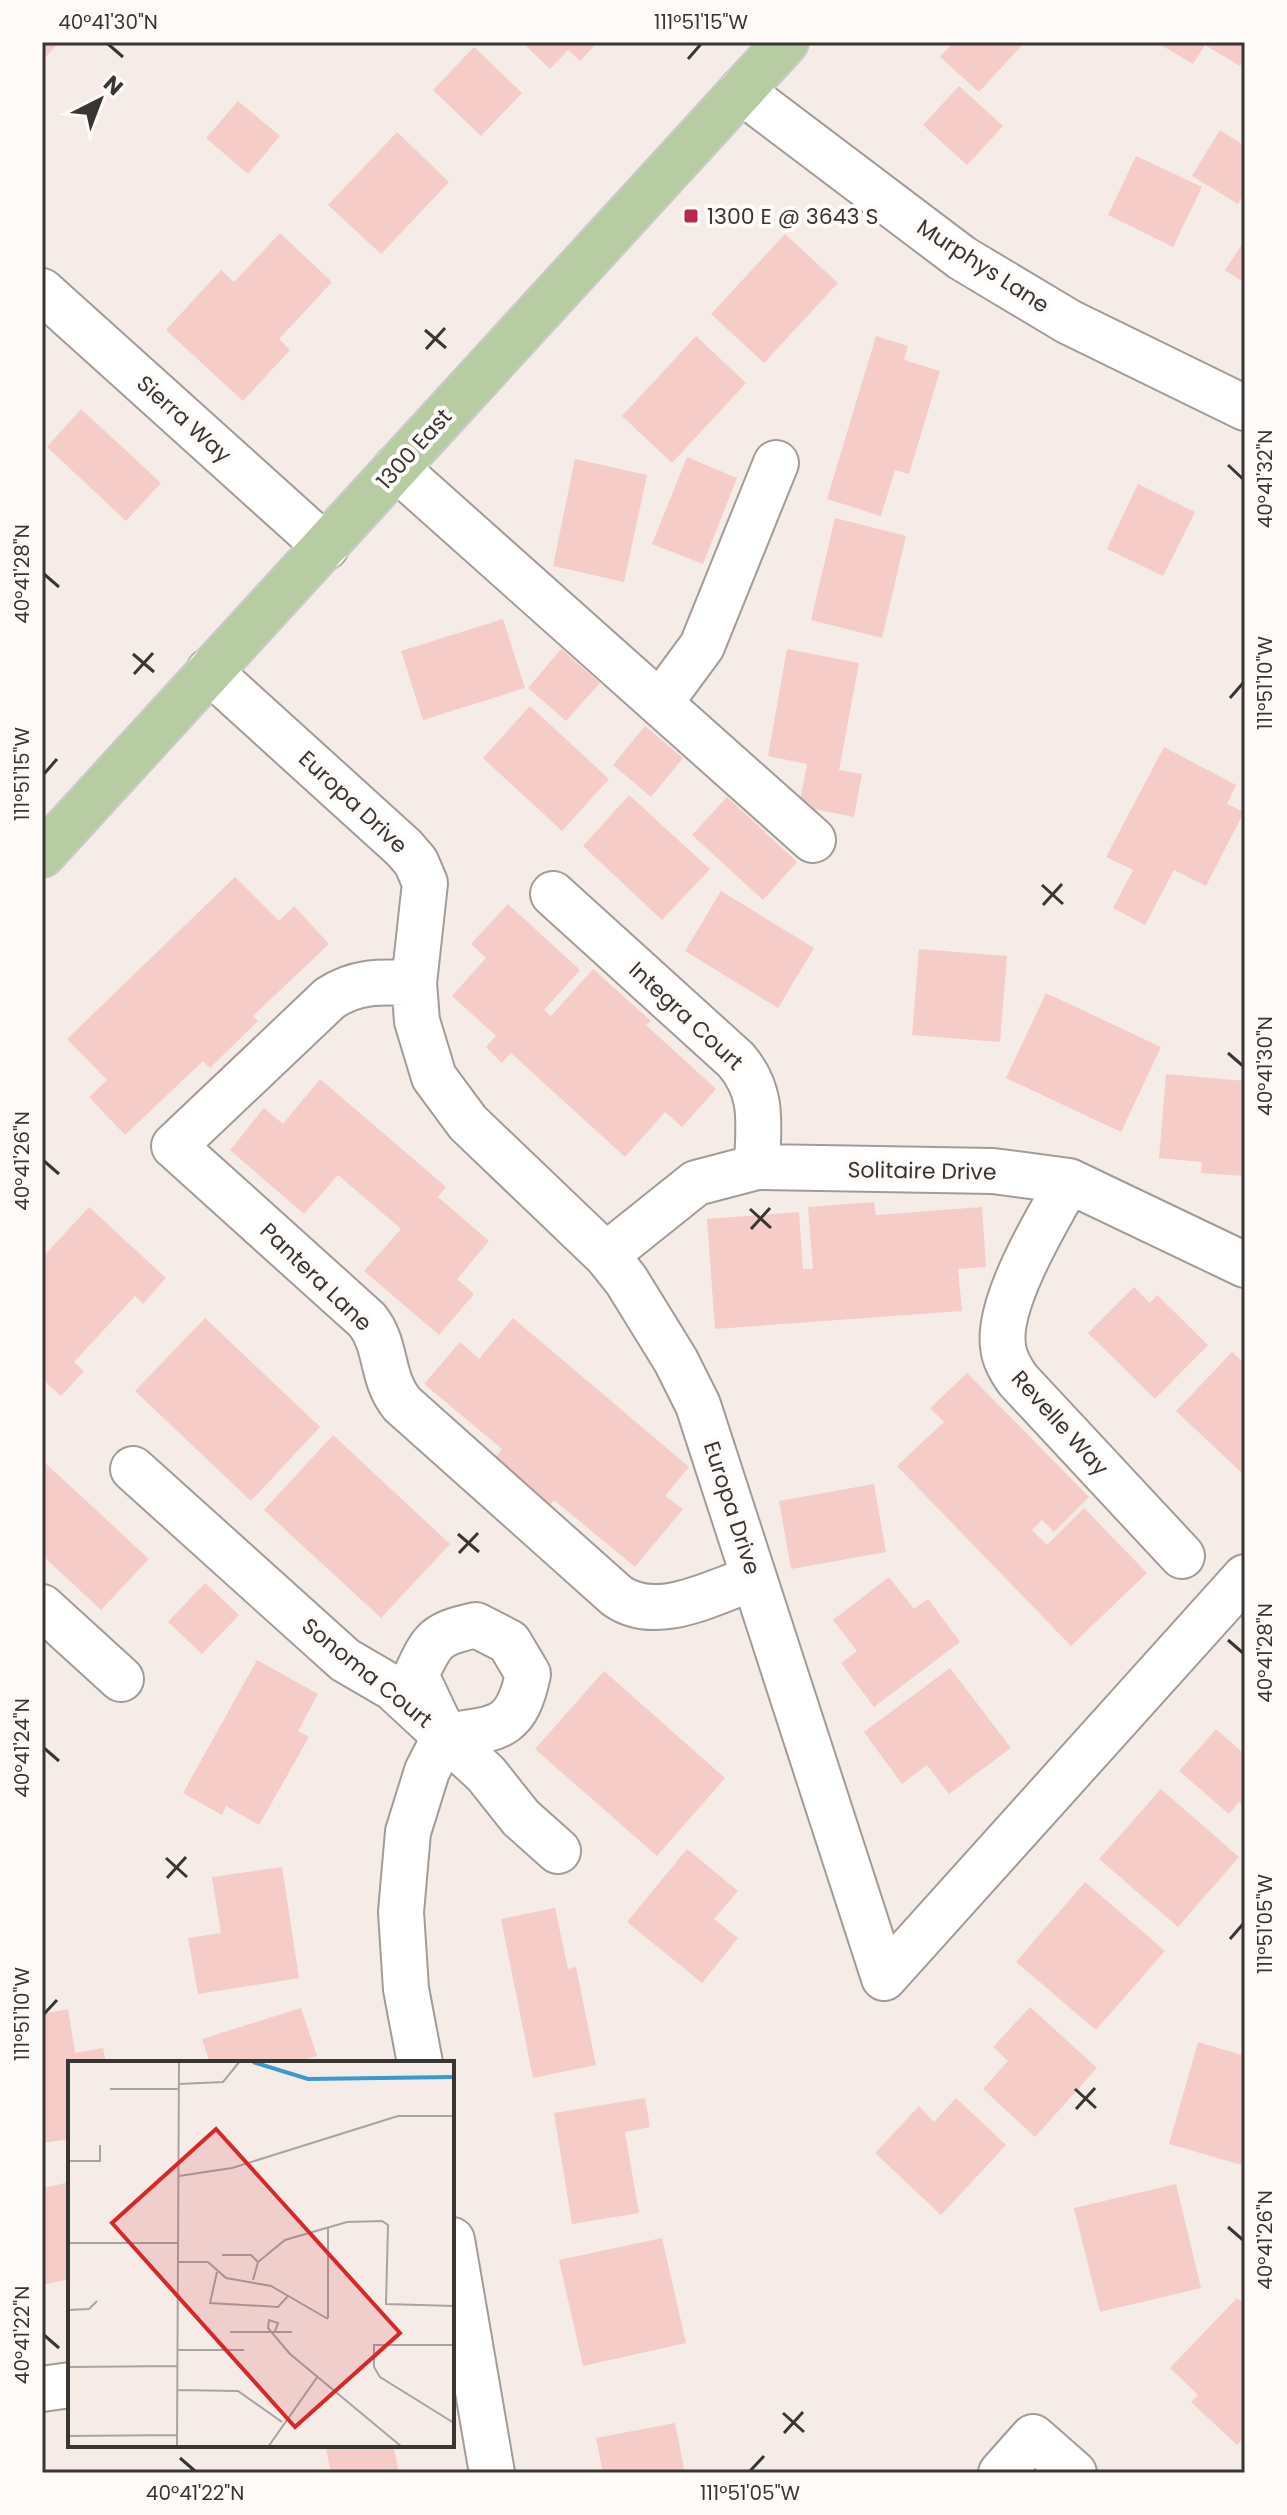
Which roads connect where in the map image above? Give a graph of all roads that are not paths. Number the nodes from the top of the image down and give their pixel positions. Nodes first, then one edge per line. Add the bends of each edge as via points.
1 (786, 42) edge
2 (741, 91) junction
3 (42, 291) edge
4 (1245, 408) edge
5 (776, 463) dead end
6 (396, 468) junction
7 (326, 547) junction
8 (209, 671) junction
9 (660, 703) junction
10 (813, 840) dead end
11 (42, 855) edge
12 (553, 894) dead end
13 (414, 983) junction
14 (757, 1167) junction
15 (1069, 1181) junction
16 (606, 1255) junction
17 (1245, 1265) edge
18 (133, 1469) dead end
19 (1182, 1556) dead end
20 (1245, 1577) edge
21 (754, 1578) junction
22 (42, 1607) edge
23 (121, 1679) dead end
24 (445, 1736) junction
25 (558, 1851) dead end
26 (420, 2061) edge
27 (454, 2263) edge
28 (458, 2310) edge
29 (68, 2385) edge
30 (42, 2389) edge
31 (492, 2473) edge
32 (1001, 2473) edge
33 (1074, 2473) edge

1 - 2 main road, 1300 East
2 - 4 street, Murphys Lane via 962,258 1069,322
2 - 6 main road, 1300 East
3 - 7 street, Sierra Way
5 - 9 street via 702,646
6 - 7 main road, 1300 East
6 - 9 street
7 - 8 main road, 1300 East
8 - 11 main road, 1300 East
8 - 13 street, Europa Drive via 416,862 425,897
9 - 10 street
12 - 14 street, Integra Court via 748,1075 757,1095
13 - 16 street, Europa Drive via 425,1051 448,1100
13 - 21 street, Pantera Lane via 358,983 330,998 174,1146 367,1320 378,1338 389,1385 402,1404 617,1596 628,1604 656,1609
14 - 15 street, Solitaire Drive via 993,1171
14 - 16 street, Solitaire Drive via 696,1183
15 - 17 street, Solitaire Drive
15 - 19 street, Revelle Way via 1016,1285 1003,1347 1018,1380
16 - 21 street, Europa Drive via 676,1361 698,1405
18 - 24 street, Sonoma Court via 345,1660 393,1688
20 - 21 street, Europa Drive via 884,1978
22 - 23 street
24 - 25 street, Sonoma Court
24 - 26 street via 427,1771 408,1832 403,1885 406,1989
27 - 28 street
28 - 31 street
29 - 30 street
32 - 33 street via 1033,2437

